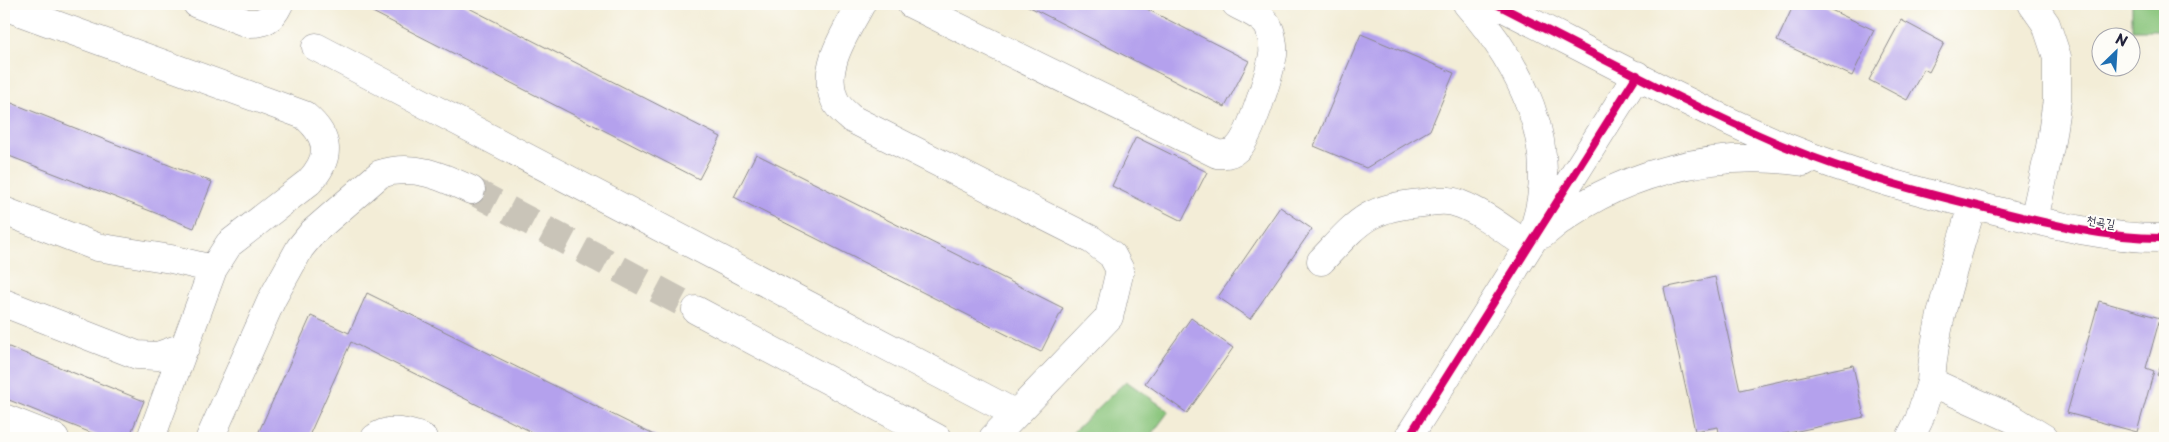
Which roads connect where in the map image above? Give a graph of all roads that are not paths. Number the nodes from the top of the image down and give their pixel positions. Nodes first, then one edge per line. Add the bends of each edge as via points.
1 (197, 4) edge
2 (279, 4) edge
3 (860, 4) edge
4 (911, 4) edge
5 (1236, 4) edge
6 (1467, 4) edge
7 (1496, 4) edge
8 (2032, 4) edge
9 (4, 6) edge
10 (46, 12) edge
11 (316, 46) dead end
12 (1637, 75) junction
13 (1841, 167) junction
14 (471, 190) tunnel mouth
15 (1972, 205) junction
16 (4, 210) edge
17 (2034, 220) junction
18 (2165, 238) edge
19 (1528, 246) junction
20 (1321, 261) dead end
21 (213, 269) junction
22 (4, 302) edge
23 (696, 310) tunnel mouth
24 (186, 346) junction
25 (1931, 382) junction
26 (1016, 414) junction
27 (4, 418) edge
28 (55, 438) edge
29 (151, 438) edge
30 (210, 438) edge
31 (374, 438) edge
32 (423, 438) edge
33 (937, 438) edge
34 (992, 438) edge
35 (1408, 438) edge
36 (1910, 438) edge
37 (2044, 438) edge

1 - 2 street via 253,24 266,21
3 - 26 street via 832,67 831,81 839,106 852,119 1092,240 1112,255 1120,270 1109,317
4 - 5 street via 1217,154 1225,155 1242,144 1258,105 1273,53 1269,27 1257,14
6 - 19 street via 1505,51 1522,83 1543,148 1540,211
7 - 12 street
8 - 17 street via 2046,24 2057,57 2058,100
9 - 10 street
10 - 21 street via 304,115 318,127 325,156 320,170 229,244
11 - 26 street
12 - 13 street via 1785,146
12 - 19 street
13 - 15 street, 천곡길
13 - 19 street via 1746,158 1696,163 1622,186 1589,201 1560,219
14 - 30 street via 439,175 414,169 394,170 380,174 313,232 296,254 272,298
15 - 17 street, 천곡길
15 - 25 street via 1932,353
16 - 21 street via 97,247
17 - 18 street, 천곡길 via 2139,238
19 - 20 street via 1479,213 1448,200 1397,205 1377,211 1355,225
19 - 35 street
21 - 24 street
22 - 24 street via 137,355 158,356
23 - 33 street
24 - 29 street
25 - 36 street
25 - 37 street via 2013,419
26 - 34 street
27 - 28 street
31 - 32 street via 398,432

